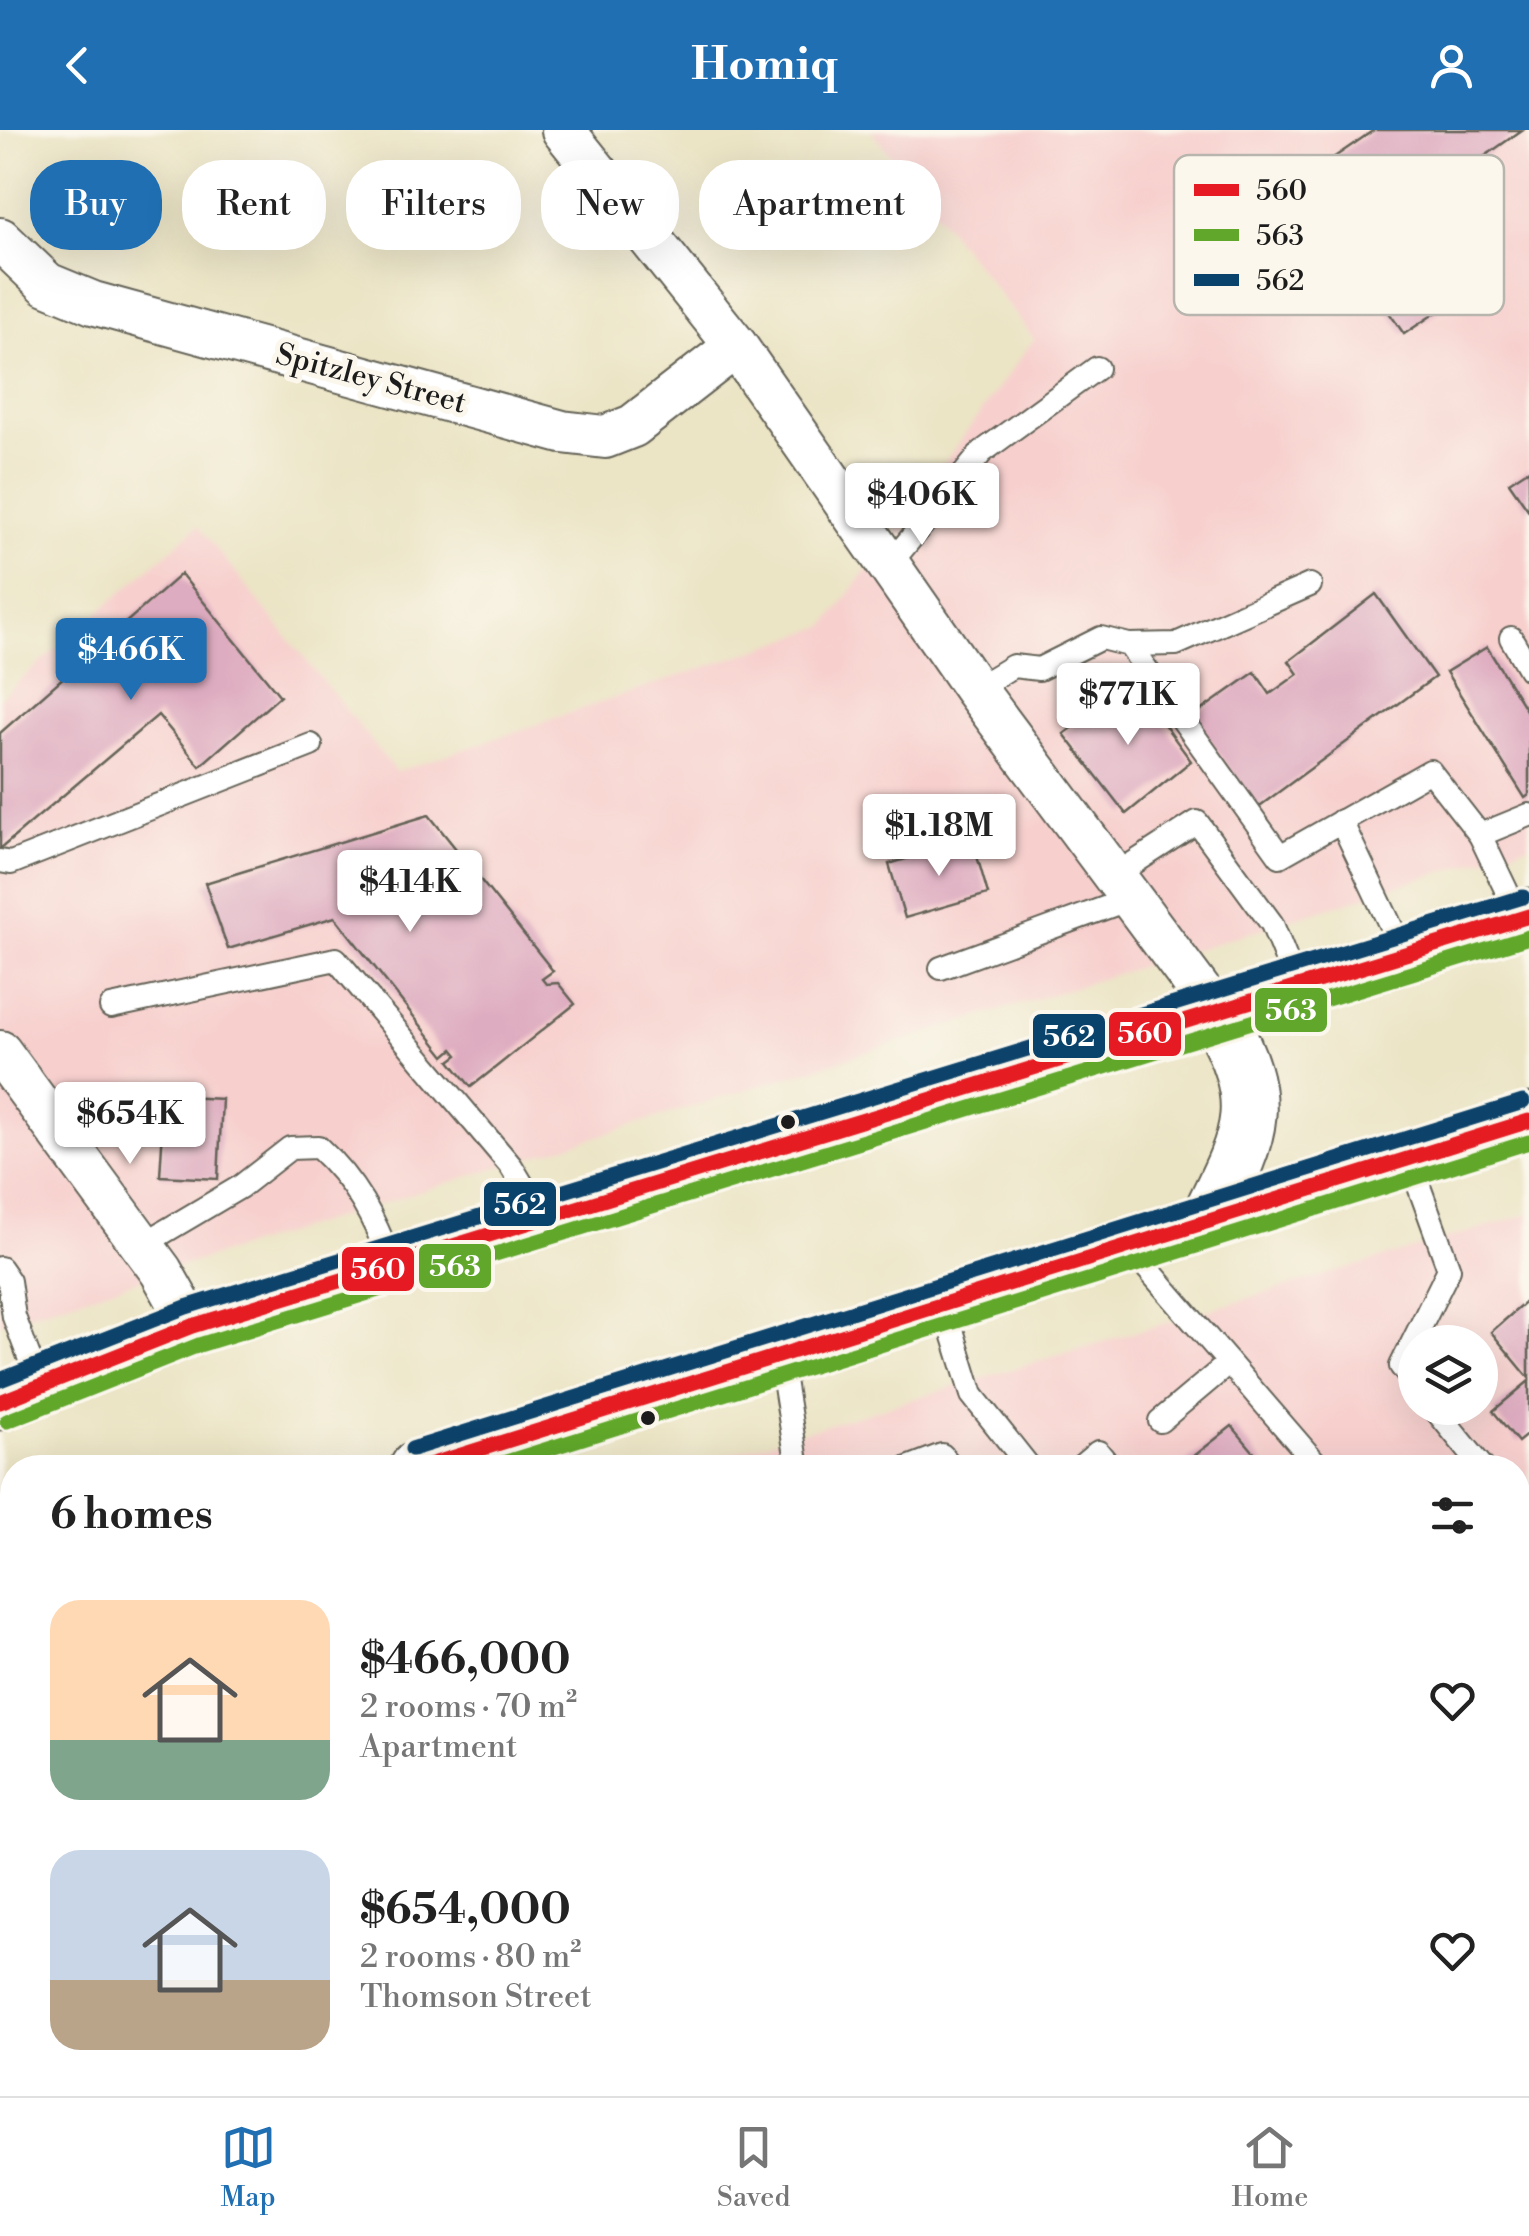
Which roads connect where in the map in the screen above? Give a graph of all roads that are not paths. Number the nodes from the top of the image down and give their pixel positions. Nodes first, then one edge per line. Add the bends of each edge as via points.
1 (563, 130) edge
2 (0, 239) edge
3 (736, 346) junction
4 (1097, 368) dead end
5 (889, 565) junction
6 (1310, 584) dead end
7 (1511, 638) dead end
8 (1129, 645) junction
9 (1529, 670) edge
10 (976, 689) junction
11 (311, 745) dead end
12 (1529, 815) edge
13 (1341, 822) junction
14 (1480, 835) junction
15 (0, 860) edge
16 (1124, 887) junction
17 (1524, 918) edge
18 (1404, 956) junction
19 (940, 968) dead end
20 (1298, 989) junction
21 (112, 1007) dead end
22 (1217, 1014) junction
23 (0, 1052) edge
24 (1529, 1121) edge
25 (1409, 1159) junction
26 (544, 1219) junction
27 (1207, 1222) junction
28 (142, 1245) junction
29 (1129, 1246) junction
30 (392, 1265) junction
31 (3, 1276) edge
32 (944, 1304) junction
33 (1421, 1325) edge
34 (192, 1326) junction
35 (780, 1355) junction
36 (1229, 1363) junction
37 (20, 1394) edge
38 (1160, 1421) dead end
39 (1448, 1425) edge
40 (460, 1455) edge
41 (796, 1455) edge
42 (1020, 1455) edge
43 (1309, 1455) edge
44 (1472, 1455) edge

1 - 3 street
2 - 3 street, Spitzley Street via 48,284 92,303 562,432 604,437 634,426
3 - 5 street
4 - 5 lane via 982,452
5 - 10 street
6 - 8 lane via 1176,644
7 - 9 lane
8 - 10 lane via 1101,638 1039,668 1013,666
8 - 13 lane via 1280,856
10 - 16 street
11 - 15 lane via 11,863
12 - 14 lane
13 - 14 lane via 1430,771
13 - 18 lane
14 - 17 lane
16 - 19 lane
16 - 20 lane via 1198,822 1272,924
16 - 22 street
17 - 18 main road
18 - 20 main road
20 - 22 main road
21 - 26 lane via 336,959 511,1166
22 - 26 main road
22 - 27 main road via 1243,1061 1251,1093 1238,1160
23 - 28 street
24 - 25 main road
25 - 27 main road
25 - 33 lane via 1449,1269
26 - 30 main road
27 - 29 main road
28 - 30 lane via 240,1187 290,1148 318,1147 370,1207
28 - 34 street
29 - 32 main road
29 - 36 lane
30 - 34 main road
31 - 37 lane via 14,1317
32 - 35 main road
32 - 42 lane via 972,1394
34 - 37 main road
35 - 40 main road
35 - 41 lane
36 - 38 lane
36 - 43 lane
39 - 44 lane

